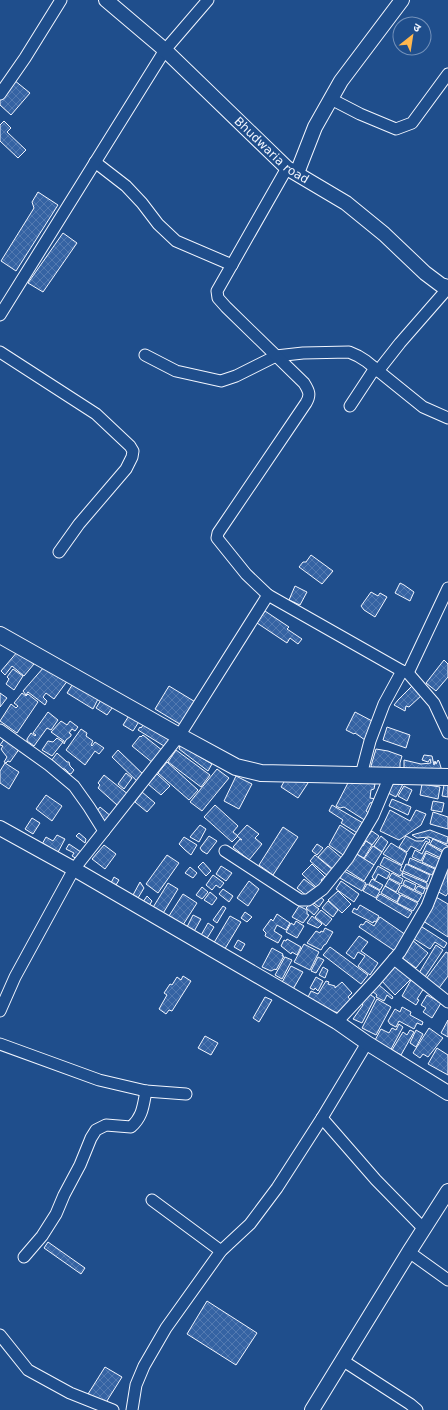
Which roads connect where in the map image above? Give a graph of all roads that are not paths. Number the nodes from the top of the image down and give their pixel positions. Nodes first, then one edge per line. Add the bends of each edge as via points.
1 (61, 0) edge
2 (106, 0) edge
3 (208, 0) edge
4 (402, 0) edge
5 (165, 50) junction
6 (448, 74) edge
7 (0, 94) edge
8 (331, 99) junction
9 (95, 162) junction
10 (292, 171) junction
11 (232, 265) junction
12 (448, 287) edge
13 (0, 315) edge
14 (0, 352) edge
15 (145, 356) dead end
16 (276, 356) junction
17 (376, 370) junction
18 (350, 406) dead end
19 (448, 418) edge
20 (59, 552) dead end
21 (447, 594) edge
22 (268, 595) junction
23 (0, 634) edge
24 (405, 672) junction
25 (0, 730) edge
26 (448, 733) edge
27 (179, 736) junction
28 (361, 775) junction
29 (390, 776) junction
30 (448, 777) edge
31 (0, 828) edge
32 (104, 832) junction
33 (224, 851) dead end
34 (448, 853) edge
35 (74, 870) junction
36 (394, 959) junction
37 (448, 1002) edge
38 (0, 1011) edge
39 (337, 1022) junction
40 (367, 1043) junction
41 (0, 1044) edge
42 (146, 1091) junction
43 (448, 1093) edge
44 (186, 1094) dead end
45 (322, 1118) junction
46 (447, 1194) edge
47 (152, 1200) dead end
48 (424, 1229) junction
49 (221, 1251) junction
50 (409, 1252) junction
51 (24, 1257) dead end
52 (448, 1280) edge
53 (0, 1335) edge
54 (342, 1360) junction
55 (114, 1410) edge
56 (132, 1410) edge
57 (312, 1410) edge
58 (417, 1410) edge

1 - 7 street
2 - 5 street, Bhudwaria road
3 - 5 street
4 - 8 street via 341,81
5 - 9 street
5 - 10 street, Bhudwaria road
6 - 8 street via 412,123 396,129
8 - 10 street
9 - 11 street via 126,186 176,241
9 - 13 street
10 - 11 street
10 - 12 street, Bhudwaria road via 346,203 425,273
11 - 16 street via 217,291 218,298
12 - 17 street
14 - 20 street via 96,414 130,446 132,451 126,469 79,524
15 - 16 street via 176,370 221,381
16 - 17 street via 349,352
16 - 22 street via 304,383 309,397 217,538 246,574
17 - 18 street
17 - 19 street via 423,407
21 - 24 street
22 - 24 street
22 - 27 street
23 - 27 main road
24 - 26 street via 434,703
24 - 28 street via 384,704
25 - 32 street via 74,786
27 - 28 main road via 236,767 261,773
27 - 32 street
28 - 29 main road
29 - 30 main road
29 - 33 street via 373,816 348,858 323,889 308,900 300,900
31 - 35 street
32 - 35 street
34 - 36 street via 427,906
35 - 38 street via 15,977
35 - 39 street
36 - 37 street
36 - 39 street
39 - 40 street
40 - 43 street
40 - 45 street
41 - 42 street via 99,1080
42 - 44 street
42 - 51 street via 142,1114 131,1127 106,1125 96,1130 90,1138 56,1214
45 - 48 street via 376,1180
45 - 49 street via 250,1224
46 - 48 street
47 - 49 street
48 - 50 street
49 - 56 street via 166,1328 144,1366 136,1385
50 - 52 street
50 - 54 street
53 - 55 street via 28,1370 70,1393
54 - 57 street
54 - 58 street

